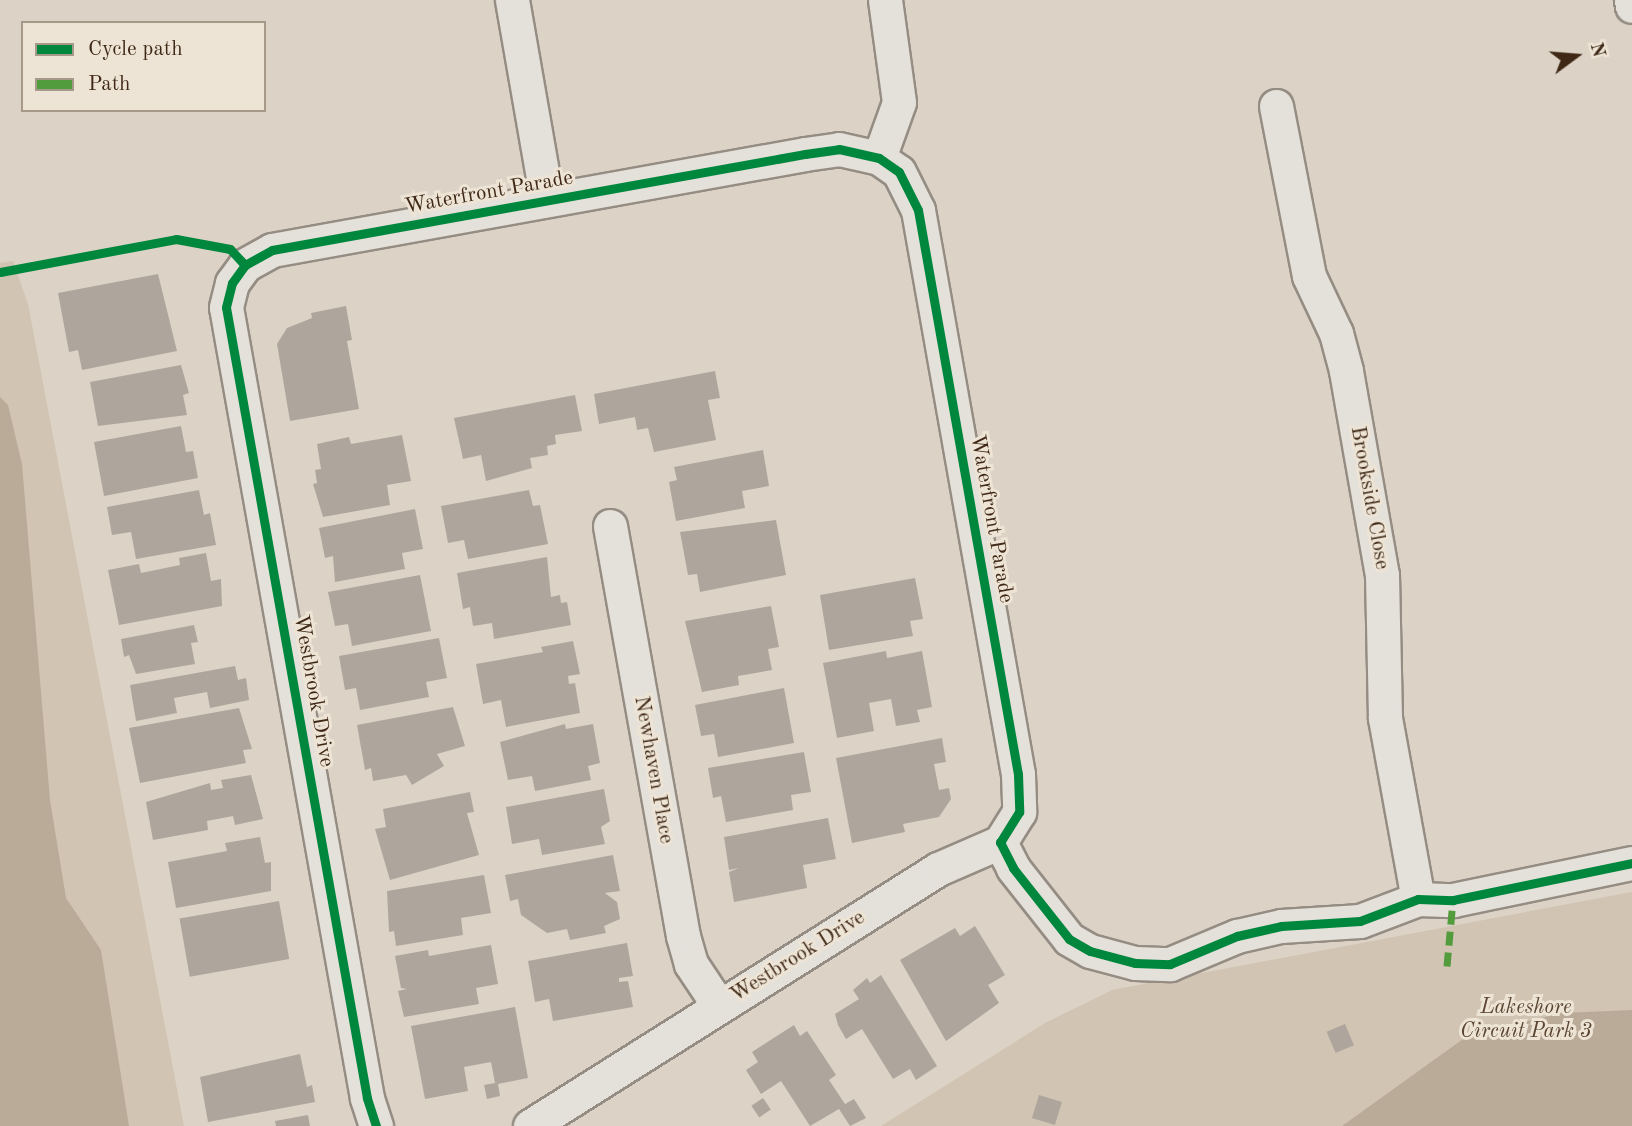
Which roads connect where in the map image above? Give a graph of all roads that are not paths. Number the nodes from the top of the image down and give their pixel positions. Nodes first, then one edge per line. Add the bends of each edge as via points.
1 (512, 0) edge
2 (885, 0) edge
3 (1631, 0) edge
4 (1632, 6) edge
5 (1276, 106) dead end
6 (879, 158) junction
7 (547, 200) junction
8 (245, 265) joint
9 (610, 526) dead end
10 (1000, 842) junction
11 (1632, 863) edge
12 (1418, 899) junction
13 (719, 1006) junction
14 (376, 1126) edge
15 (530, 1126) edge

1 - 7 street
2 - 6 street via 899,102
3 - 4 street
5 - 12 street, Brookside Close via 1309,275 1336,333 1354,412 1386,605 1385,718
6 - 7 street, Waterfront Parade via 839,149
6 - 10 street, Waterfront Parade via 899,172 918,210 1018,774 1018,811
7 - 8 street, Waterfront Parade via 272,250
8 - 14 street, Westbrook Drive via 232,283 226,307
9 - 13 street, Newhaven Place via 683,936 691,964
10 - 12 street via 1013,867 1069,939 1090,951 1135,963 1170,964 1237,936 1281,926 1360,921
10 - 13 street, Westbrook Drive via 938,869
11 - 12 street via 1453,900
13 - 15 street, Westbrook Drive

